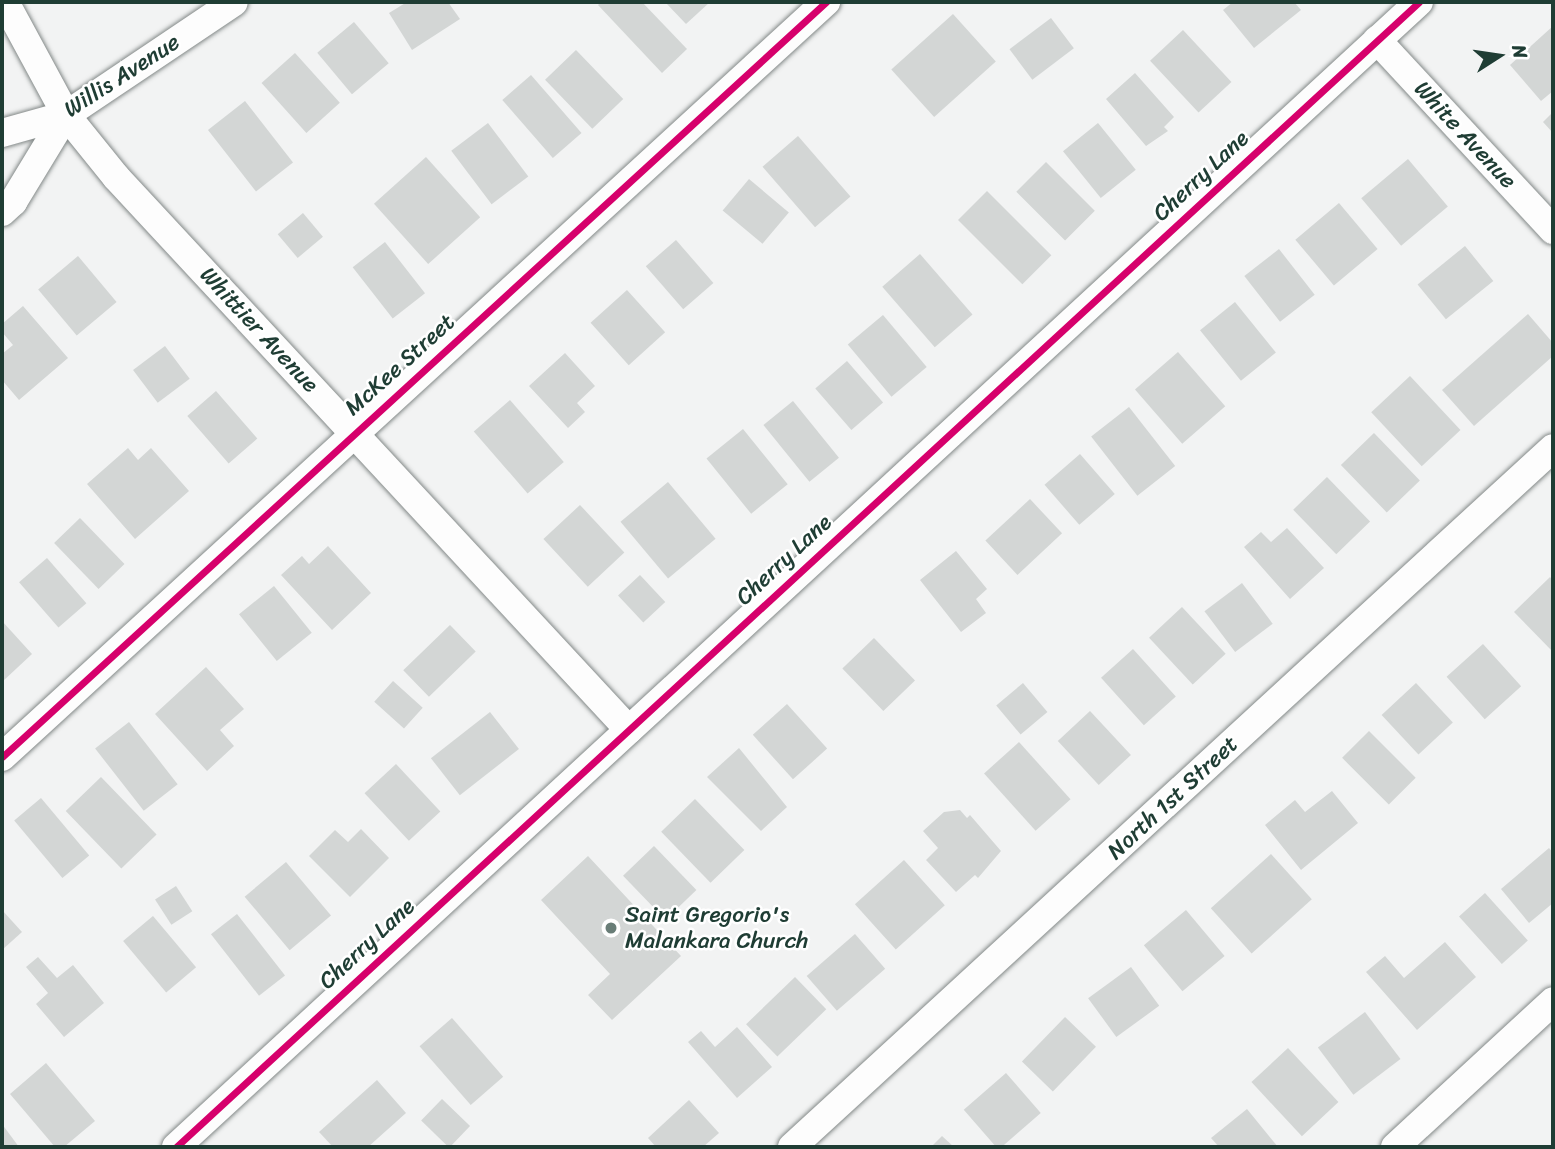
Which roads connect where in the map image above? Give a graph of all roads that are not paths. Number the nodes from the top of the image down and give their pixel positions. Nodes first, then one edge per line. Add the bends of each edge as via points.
1 (5, 2) edge
2 (234, 2) edge
3 (826, 2) edge
4 (1419, 2) edge
5 (1377, 40) junction
6 (66, 115) junction
7 (2, 133) edge
8 (2, 212) edge
9 (1553, 230) edge
10 (355, 433) junction
11 (1553, 448) edge
12 (629, 730) junction
13 (2, 757) edge
14 (1553, 1001) edge
15 (191, 1142) edge
16 (792, 1147) edge
17 (1395, 1147) edge

1 - 6 street, Whittier Avenue
2 - 6 street, Willis Avenue
3 - 10 street, McKee Street
4 - 5 street, Cherry Lane
5 - 9 street, White Avenue
5 - 12 street, Cherry Lane
6 - 7 street, Willis Avenue
6 - 8 street via 13,202
6 - 10 street, Whittier Avenue via 116,177
10 - 12 street, Whittier Avenue
10 - 13 street, McKee Street
11 - 16 street, North 1st Street
12 - 15 street, Cherry Lane
14 - 17 street

